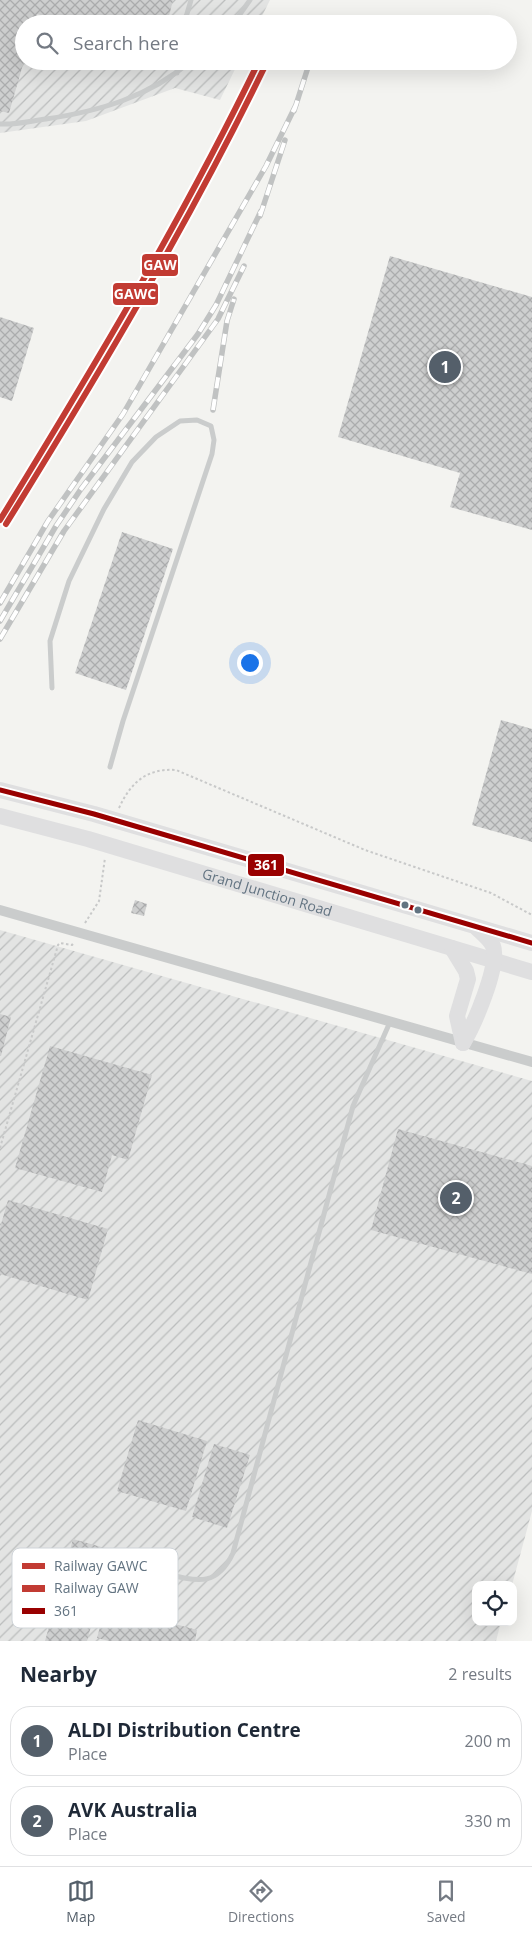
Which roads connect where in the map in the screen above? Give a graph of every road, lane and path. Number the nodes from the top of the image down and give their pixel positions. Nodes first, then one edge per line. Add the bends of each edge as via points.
1 (190, 0) edge
2 (250, 0) edge
3 (186, 15) edge
4 (239, 15) edge
5 (177, 70) edge
6 (180, 70) edge
7 (177, 73) junction
8 (0, 124) edge
9 (52, 688) dead end
10 (110, 767) dead end
11 (0, 790) edge
12 (120, 815) junction
13 (0, 816) edge
14 (104, 862) dead end
15 (0, 910) edge
16 (532, 915) edge
17 (478, 928) junction
18 (80, 933) junction
19 (532, 942) edge
20 (452, 948) junction
21 (495, 961) junction
22 (532, 972) edge
23 (390, 1022) junction
24 (463, 1042) junction
25 (532, 1062) edge
26 (0, 1148) edge
27 (178, 1577) edge

1 - 3 lane
2 - 4 lane
5 - 7 lane
6 - 7 lane
7 - 8 lane via 139,96 82,114
9 - 10 lane via 50,641 69,580 104,509 132,462 156,437 180,422 198,420 210,426 214,440 212,454
11 - 12 highway, Grand Junction Road via 94,814
12 - 16 path via 133,784 147,773 176,770 365,850 491,893
12 - 17 highway, Grand Junction Road
13 - 20 highway, Grand Junction Road via 88,839
14 - 18 path via 99,901
15 - 18 street
17 - 19 highway, Grand Junction Road
17 - 21 highway via 492,945
18 - 23 street
18 - 26 path via 72,945 58,945
20 - 21 highway, Grand Junction Road
20 - 24 highway via 468,979 457,1016
21 - 22 highway, Grand Junction Road
21 - 24 highway via 475,1024
23 - 24 street
23 - 27 lane via 352,1106 233,1553 216,1577 204,1580
24 - 25 street

